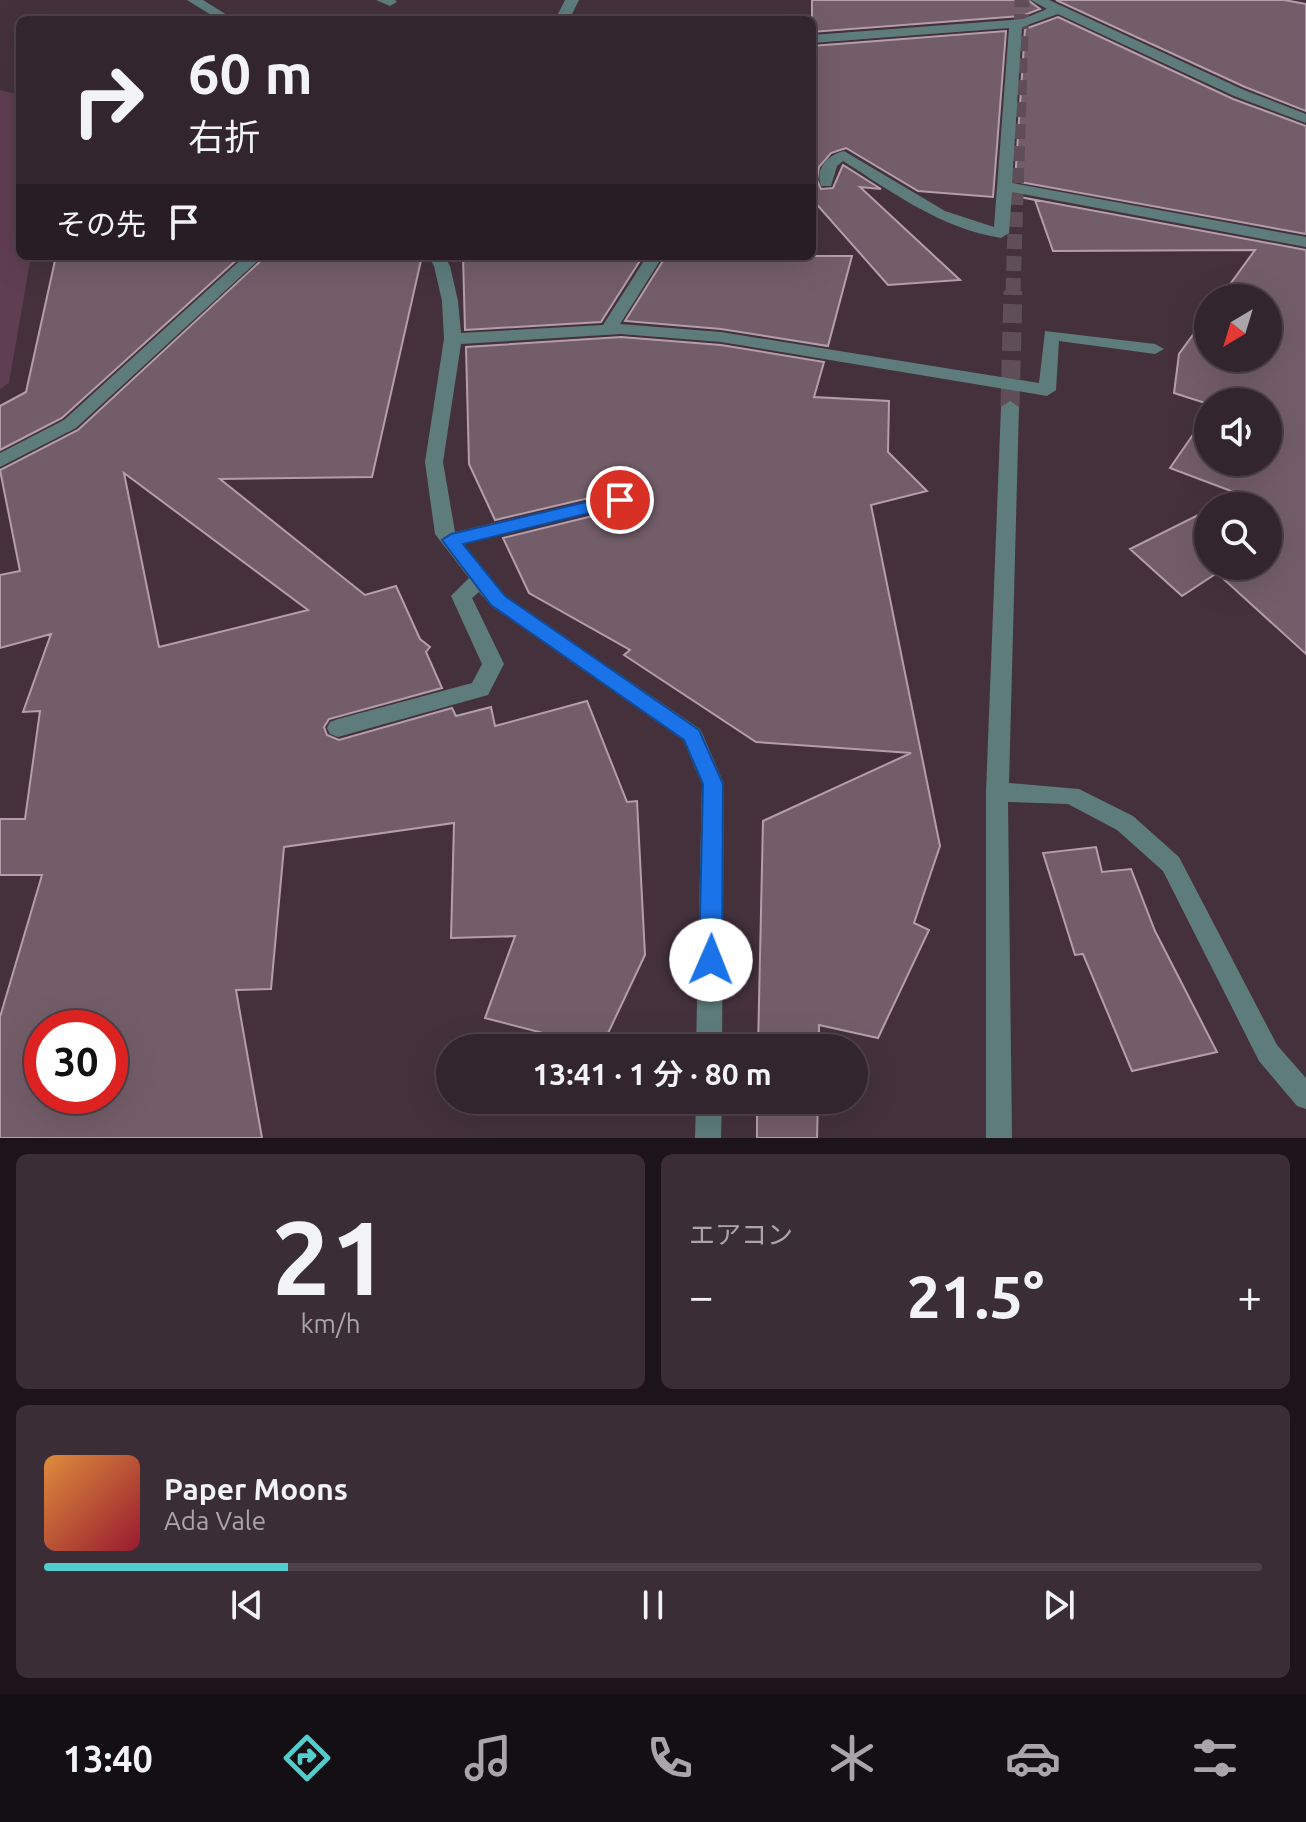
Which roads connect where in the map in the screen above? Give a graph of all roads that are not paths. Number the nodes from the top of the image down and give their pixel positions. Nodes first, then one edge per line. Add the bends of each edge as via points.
1 (194, 0) edge
2 (1038, 0) edge
3 (1058, 9) junction
4 (221, 16) edge
5 (1016, 23) junction
6 (816, 39) edge
7 (1306, 119) edge
8 (826, 183) dead end
9 (1007, 187) junction
10 (1306, 242) edge
11 (251, 260) edge
12 (438, 260) edge
13 (652, 260) edge
14 (608, 330) junction
15 (453, 339) junction
16 (1155, 349) dead end
17 (1010, 407) tunnel mouth
18 (0, 461) edge
19 (620, 500) dead end
20 (451, 540) junction
21 (481, 579) junction
22 (338, 728) dead end
23 (997, 792) junction
24 (709, 1034) edge
25 (1306, 1097) edge
26 (709, 1114) edge
27 (708, 1138) edge
28 (999, 1138) edge

1 - 4 street
2 - 3 street
3 - 5 street
3 - 7 street
5 - 6 street
5 - 9 street
8 - 9 street via 827,168 844,155 950,219 1001,233
9 - 10 street
11 - 18 street via 70,424
12 - 15 street
13 - 14 street
14 - 15 street
14 - 16 street via 721,337 1047,390 1051,335
15 - 20 street via 434,462 445,534
17 - 23 street
19 - 20 street
20 - 21 street
21 - 22 street via 461,596 493,664 480,689
21 - 24 street via 498,601 692,735 713,784
23 - 25 street via 1071,795 1125,823 1171,864 1268,1053
23 - 28 street
26 - 27 street

